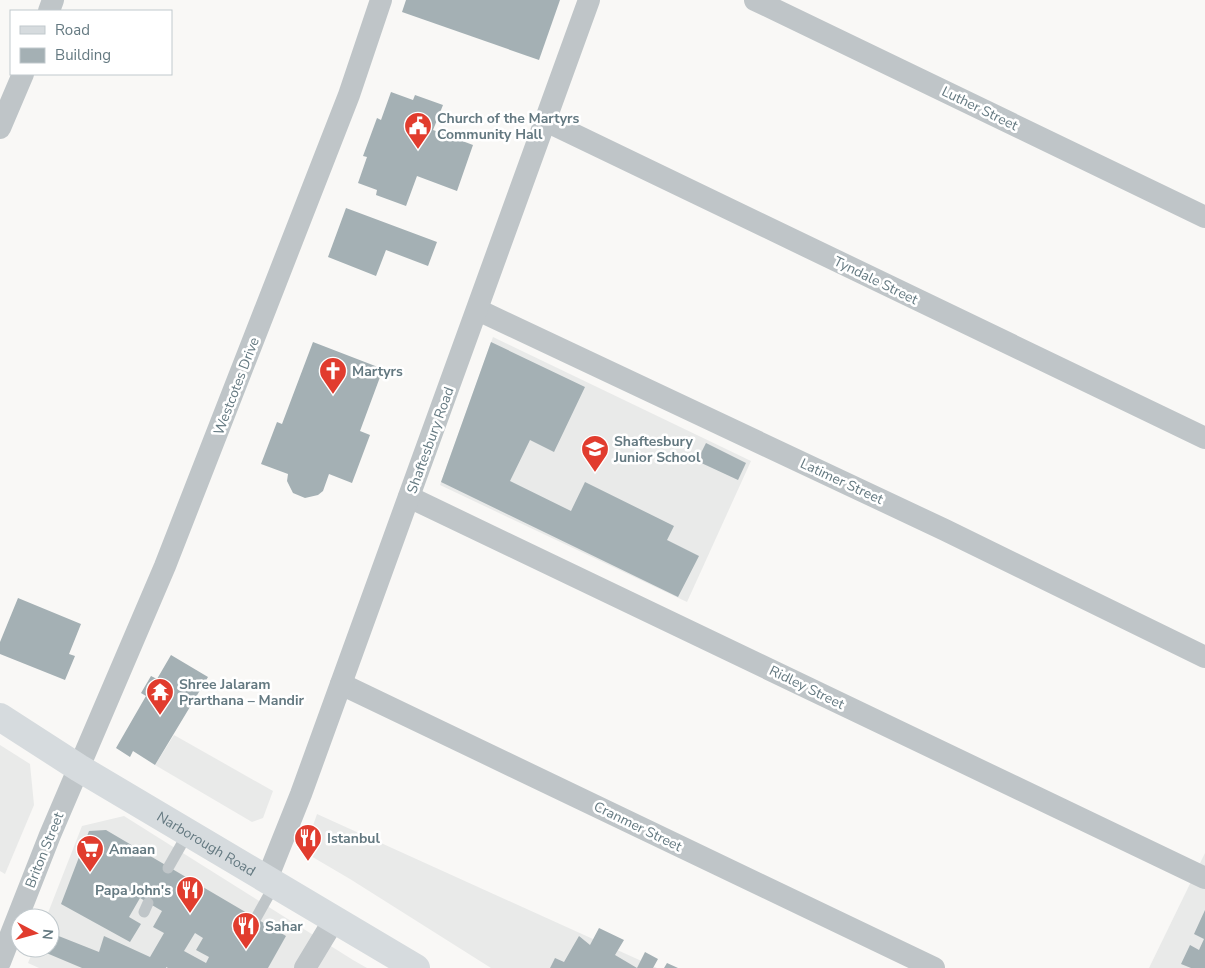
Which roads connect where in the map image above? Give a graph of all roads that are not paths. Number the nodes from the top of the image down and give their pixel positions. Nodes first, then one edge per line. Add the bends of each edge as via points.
1 (380, 0) edge
2 (589, 0) edge
3 (755, 0) edge
4 (23, 75) edge
5 (546, 121) junction
6 (0, 128) edge
7 (1205, 217) edge
8 (478, 310) junction
9 (1205, 438) edge
10 (409, 497) junction
11 (1205, 657) edge
12 (340, 684) junction
13 (0, 717) edge
14 (80, 768) junction
15 (188, 833) junction
16 (168, 868) dead end
17 (1205, 878) edge
18 (271, 882) junction
19 (256, 918) dead end
20 (334, 920) junction
21 (0, 962) edge
22 (304, 968) edge
23 (416, 968) edge
24 (934, 968) edge

1 - 14 street, Westcotes Drive via 349,95 165,566
2 - 5 street, Shaftesbury Road
3 - 7 street, Luther Street
4 - 6 street
5 - 8 street, Shaftesbury Road
5 - 9 street, Tyndale Street
8 - 10 street, Shaftesbury Road
8 - 11 street, Latimer Street via 945,530
10 - 12 street, Shaftesbury Road
10 - 17 street, Ridley Street
12 - 18 street, Shaftesbury Road
12 - 24 street, Cranmer Street
13 - 14 main road, Narborough Road
14 - 15 main road, Narborough Road
14 - 21 street, Briton Street
15 - 16 lane
15 - 18 main road, Narborough Road
18 - 19 lane
18 - 20 main road, Narborough Road
20 - 22 street
20 - 23 main road, Narborough Road

